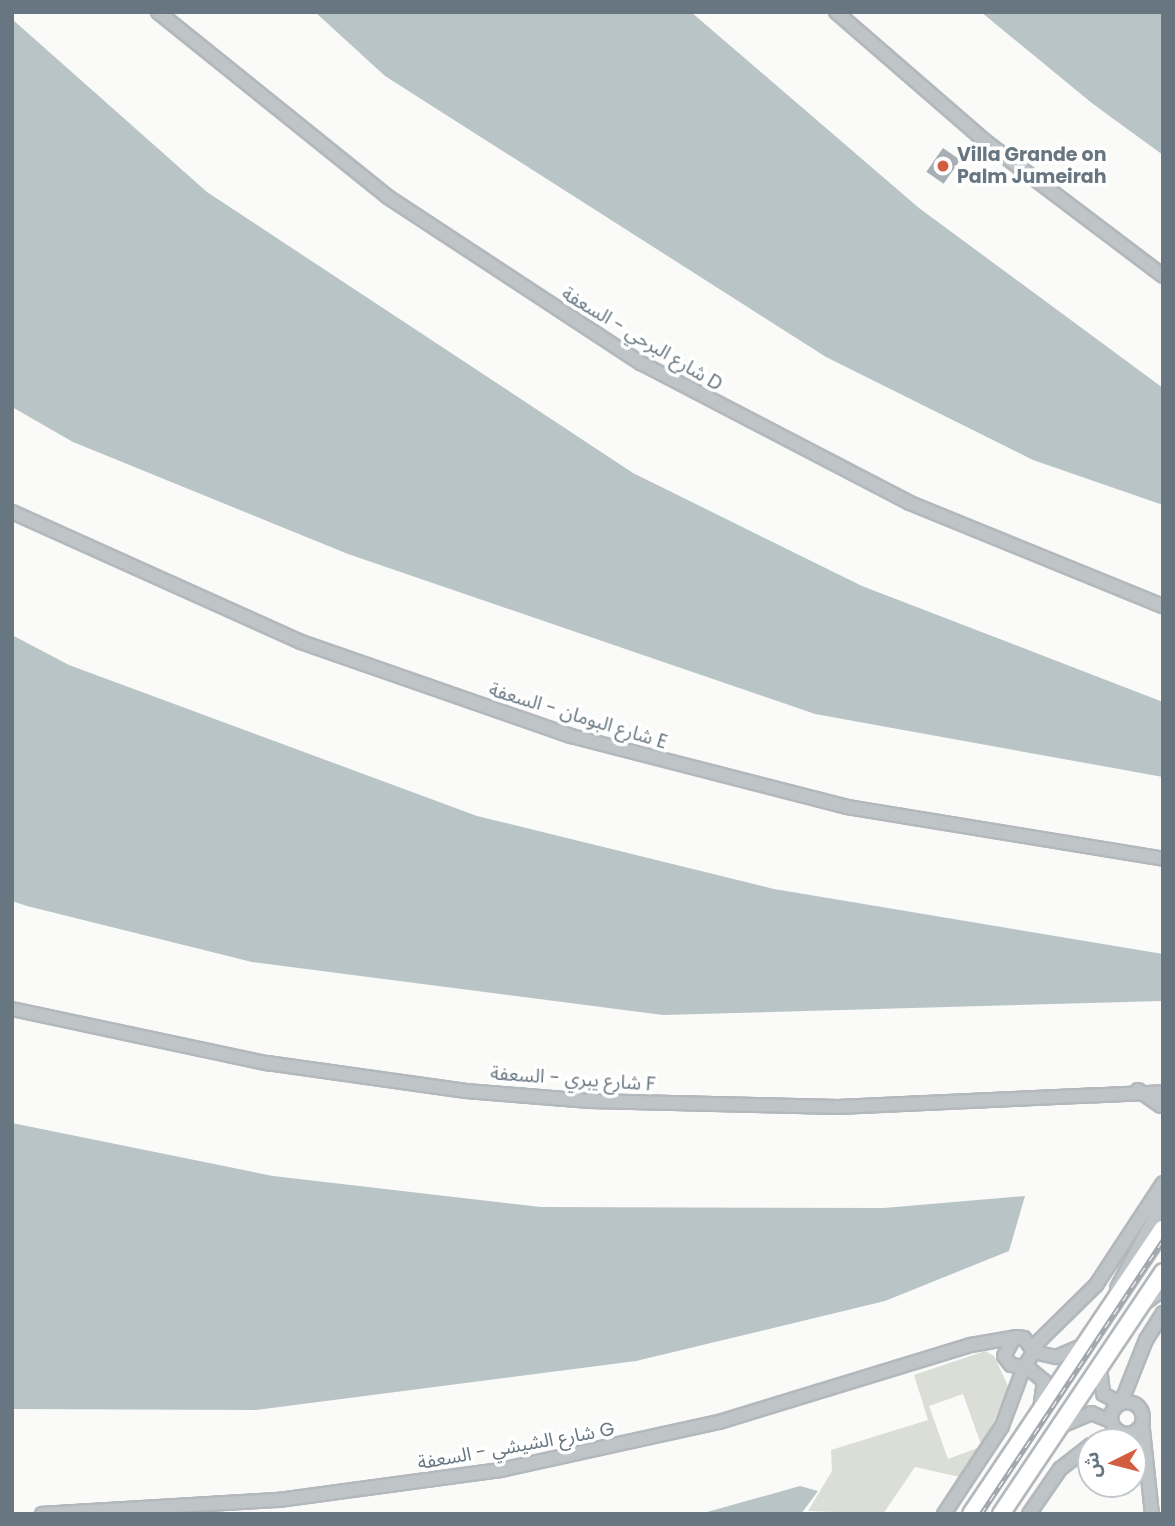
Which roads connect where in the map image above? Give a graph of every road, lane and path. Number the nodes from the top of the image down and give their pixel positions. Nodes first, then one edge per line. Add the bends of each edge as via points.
1 (158, 12) edge
2 (836, 12) edge
3 (1163, 276) edge
4 (12, 512) edge
5 (1163, 606) edge
6 (1163, 859) edge
7 (12, 1009) edge
8 (1138, 1090) junction
9 (1163, 1092) edge
10 (1162, 1108) edge
11 (1163, 1183) edge
12 (1163, 1202) edge
13 (1163, 1228) edge
14 (1163, 1272) edge
15 (1163, 1289) edge
16 (1113, 1302) junction
17 (1140, 1306) junction
18 (1163, 1313) edge
19 (1046, 1329) junction
20 (1017, 1338) junction
21 (983, 1343) junction
22 (1085, 1345) junction
23 (1033, 1350) junction
24 (1006, 1358) junction
25 (1025, 1366) junction
26 (1100, 1368) junction
27 (1133, 1377) junction
28 (1011, 1395) junction
29 (1121, 1403) junction
30 (1138, 1406) junction
31 (1040, 1412) junction
32 (1142, 1421) junction
33 (1111, 1422) junction
34 (1061, 1427) junction
35 (1106, 1428) edge
36 (1119, 1428) edge
37 (1134, 1428) edge
38 (1143, 1428) edge
39 (1077, 1456) edge
40 (1147, 1463) edge
41 (43, 1514) edge
42 (944, 1514) edge
43 (971, 1514) edge
44 (1002, 1514) edge
45 (1029, 1514) edge
46 (1152, 1514) edge

1 - 5 street, شارع البرحي - السعفة D via 397,204 641,363 909,503
2 - 3 street via 986,142
4 - 6 street, شارع البومان - السعفة E via 290,638 571,736 858,809
7 - 8 street, شارع يبري - السعفة F via 267,1063 565,1099 862,1107
8 - 9 street, شارع يبري - السعفة F
8 - 10 street
11 - 19 street via 1096,1285
12 - 16 street via 1128,1261
13 - 16 main road
14 - 17 main road
15 - 17 street
16 - 22 main road
17 - 26 main road
18 - 27 street
19 - 20 street, شارع الشيشي - السعفة G
19 - 23 street
20 - 21 street, شارع الشيشي - السعفة G
20 - 23 street
20 - 24 street
21 - 24 street
21 - 41 street, شارع الشيشي - السعفة G via 730,1420 511,1468 290,1499
22 - 23 street via 1056,1357
22 - 31 main road
23 - 25 street
24 - 25 street
24 - 28 street
25 - 28 street
25 - 31 street via 1044,1381
26 - 29 street via 1103,1394
26 - 34 main road
27 - 29 street
27 - 30 street
28 - 42 street via 1002,1426
29 - 30 street
29 - 33 street
30 - 32 street
31 - 43 main road
32 - 37 street
32 - 38 street
33 - 34 street via 1091,1413
33 - 35 street
33 - 36 street
34 - 44 main road
39 - 45 street via 1060,1469
40 - 46 street

